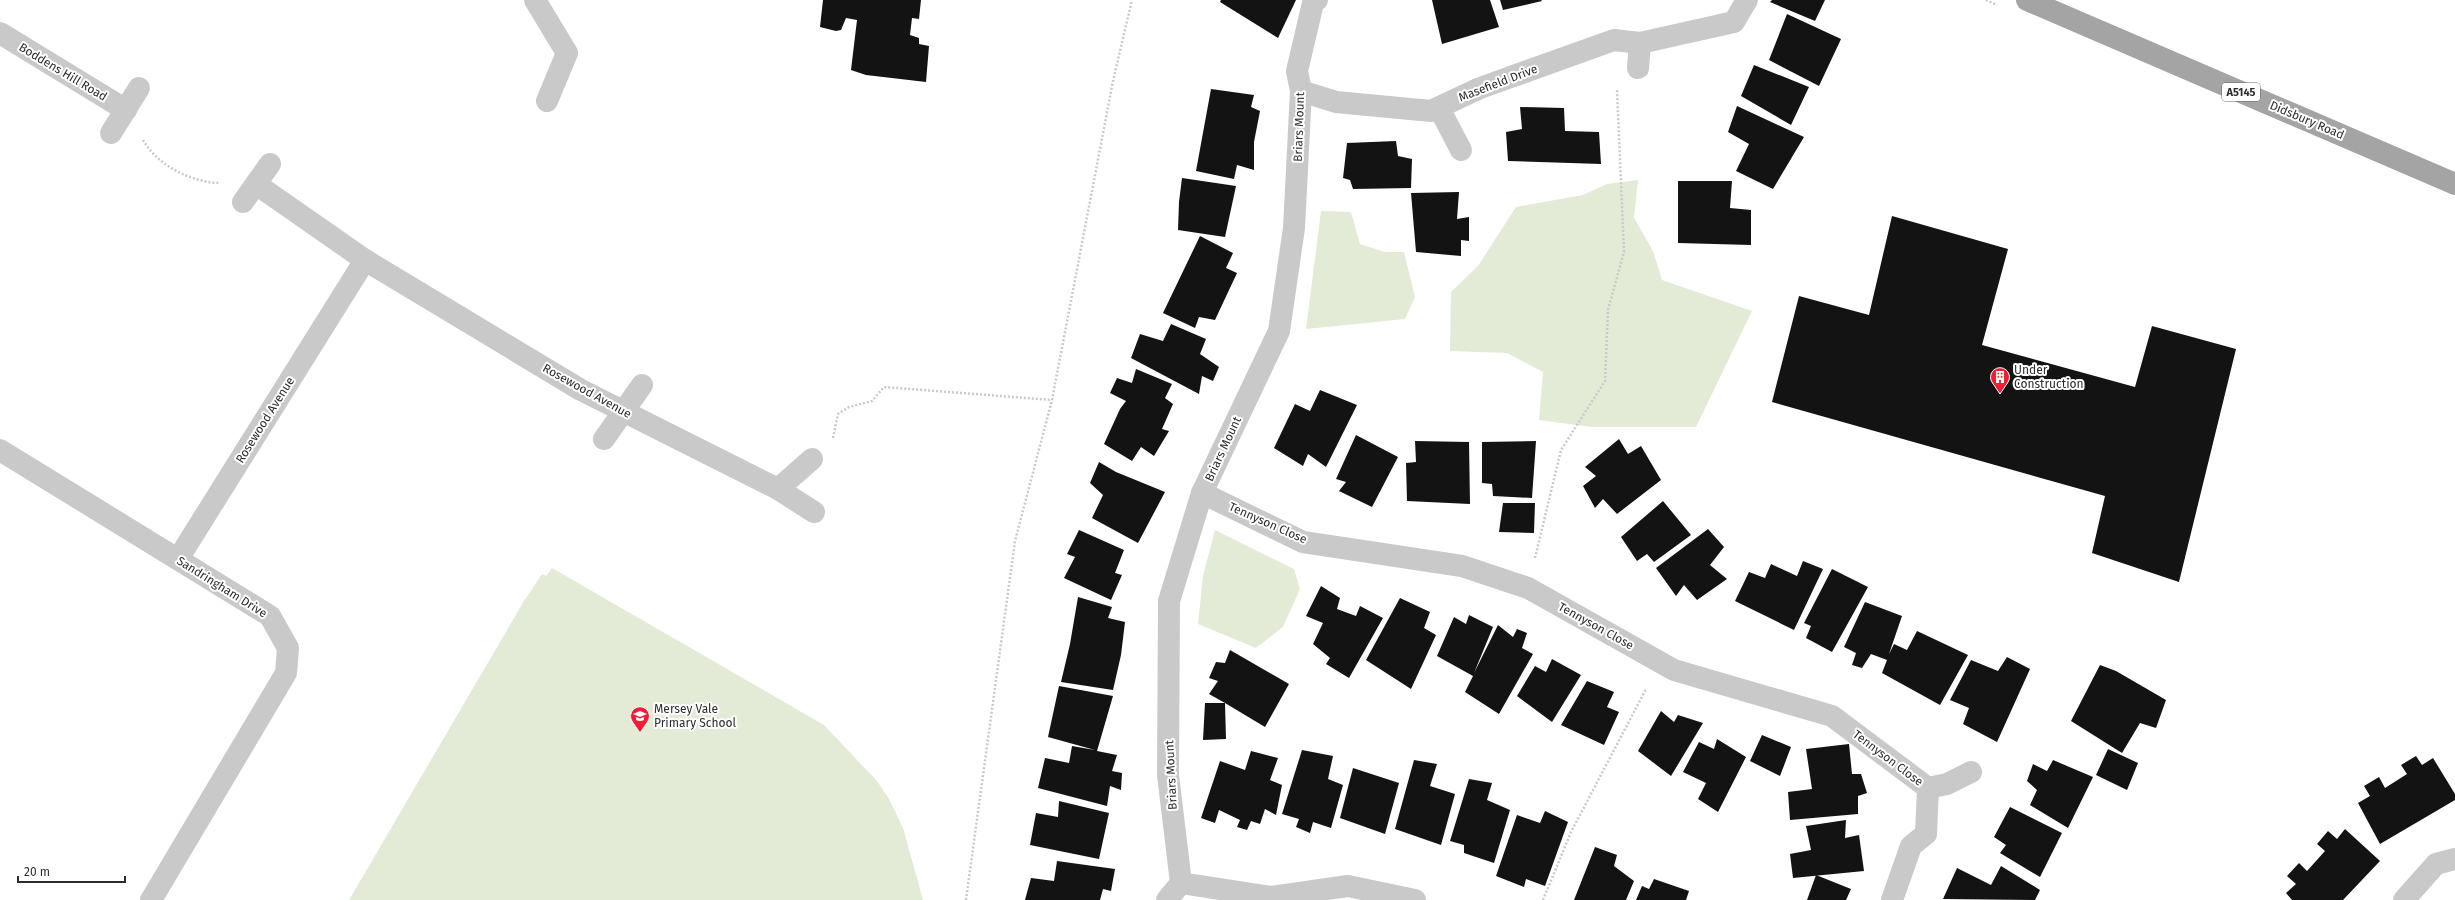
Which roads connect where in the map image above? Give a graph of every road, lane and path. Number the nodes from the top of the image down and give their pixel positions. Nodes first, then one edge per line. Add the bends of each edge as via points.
1 (534, 0) edge
2 (1132, 0) edge
3 (1317, 0) edge
4 (1748, 0) edge
5 (2027, 0) edge
6 (0, 33) edge
7 (1640, 43) junction
8 (1638, 68) dead end
9 (1616, 87) dead end
10 (139, 88) dead end
11 (1301, 91) junction
12 (547, 100) dead end
13 (1439, 108) junction
14 (126, 110) junction
15 (111, 133) dead end
16 (1461, 150) dead end
17 (270, 164) dead end
18 (256, 184) junction
19 (2455, 184) edge
20 (243, 202) dead end
21 (366, 260) junction
22 (642, 385) dead end
23 (1052, 400) junction
24 (623, 412) junction
25 (835, 433) dead end
26 (604, 439) dead end
27 (0, 450) edge
28 (812, 459) dead end
29 (778, 489) junction
30 (1202, 493) junction
31 (814, 512) dead end
32 (178, 559) junction
33 (1528, 588) junction
34 (1660, 662) junction
35 (1971, 772) dead end
36 (1928, 788) junction
37 (2455, 859) edge
38 (1181, 883) junction
39 (150, 900) edge
40 (966, 900) edge
41 (1167, 900) edge
42 (1415, 900) edge
43 (1543, 900) edge
44 (1892, 900) edge
45 (2404, 900) edge

1 - 12 street via 567,53
2 - 23 path
3 - 11 street, Briars Mount via 1313,3 1297,71
4 - 7 street, Masefield Drive via 1734,22
5 - 19 main road, Didsbury Road / A5145
6 - 14 street, Boddens Hill Road
7 - 8 street
7 - 13 street, Masefield Drive via 1614,40 1480,88
9 - 33 path via 1624,252 1608,310 1605,381 1561,450
10 - 14 street
11 - 13 street, Masefield Drive via 1336,102 1431,111
11 - 30 street, Briars Mount via 1294,228 1279,330
13 - 16 street
14 - 15 street
14 - 18 path via 148,150 174,170 210,182
17 - 18 street
18 - 20 street
18 - 21 street, Rosewood Avenue
21 - 24 street, Rosewood Avenue via 581,390
21 - 32 street, Rosewood Avenue
22 - 24 street
23 - 25 path via 884,387 872,401 849,407 838,414
23 - 40 path via 1014,541
24 - 26 street
24 - 29 street, Rosewood Avenue
27 - 32 street, Sandringham Drive
28 - 29 street
29 - 31 street, Rosewood Avenue
30 - 33 street, Tennyson Close via 1303,542 1462,566
30 - 38 street, Briars Mount via 1169,601 1168,775
32 - 39 street, Sandringham Drive via 270,616 288,648 286,673
33 - 34 street, Tennyson Close
34 - 36 street, Tennyson Close via 1674,670 1832,716
34 - 43 path via 1572,832
35 - 36 street via 1947,784
36 - 44 street, Tennyson Close via 1926,834 1911,846
37 - 45 street via 2436,864
38 - 41 street
38 - 42 street via 1270,897 1348,886

